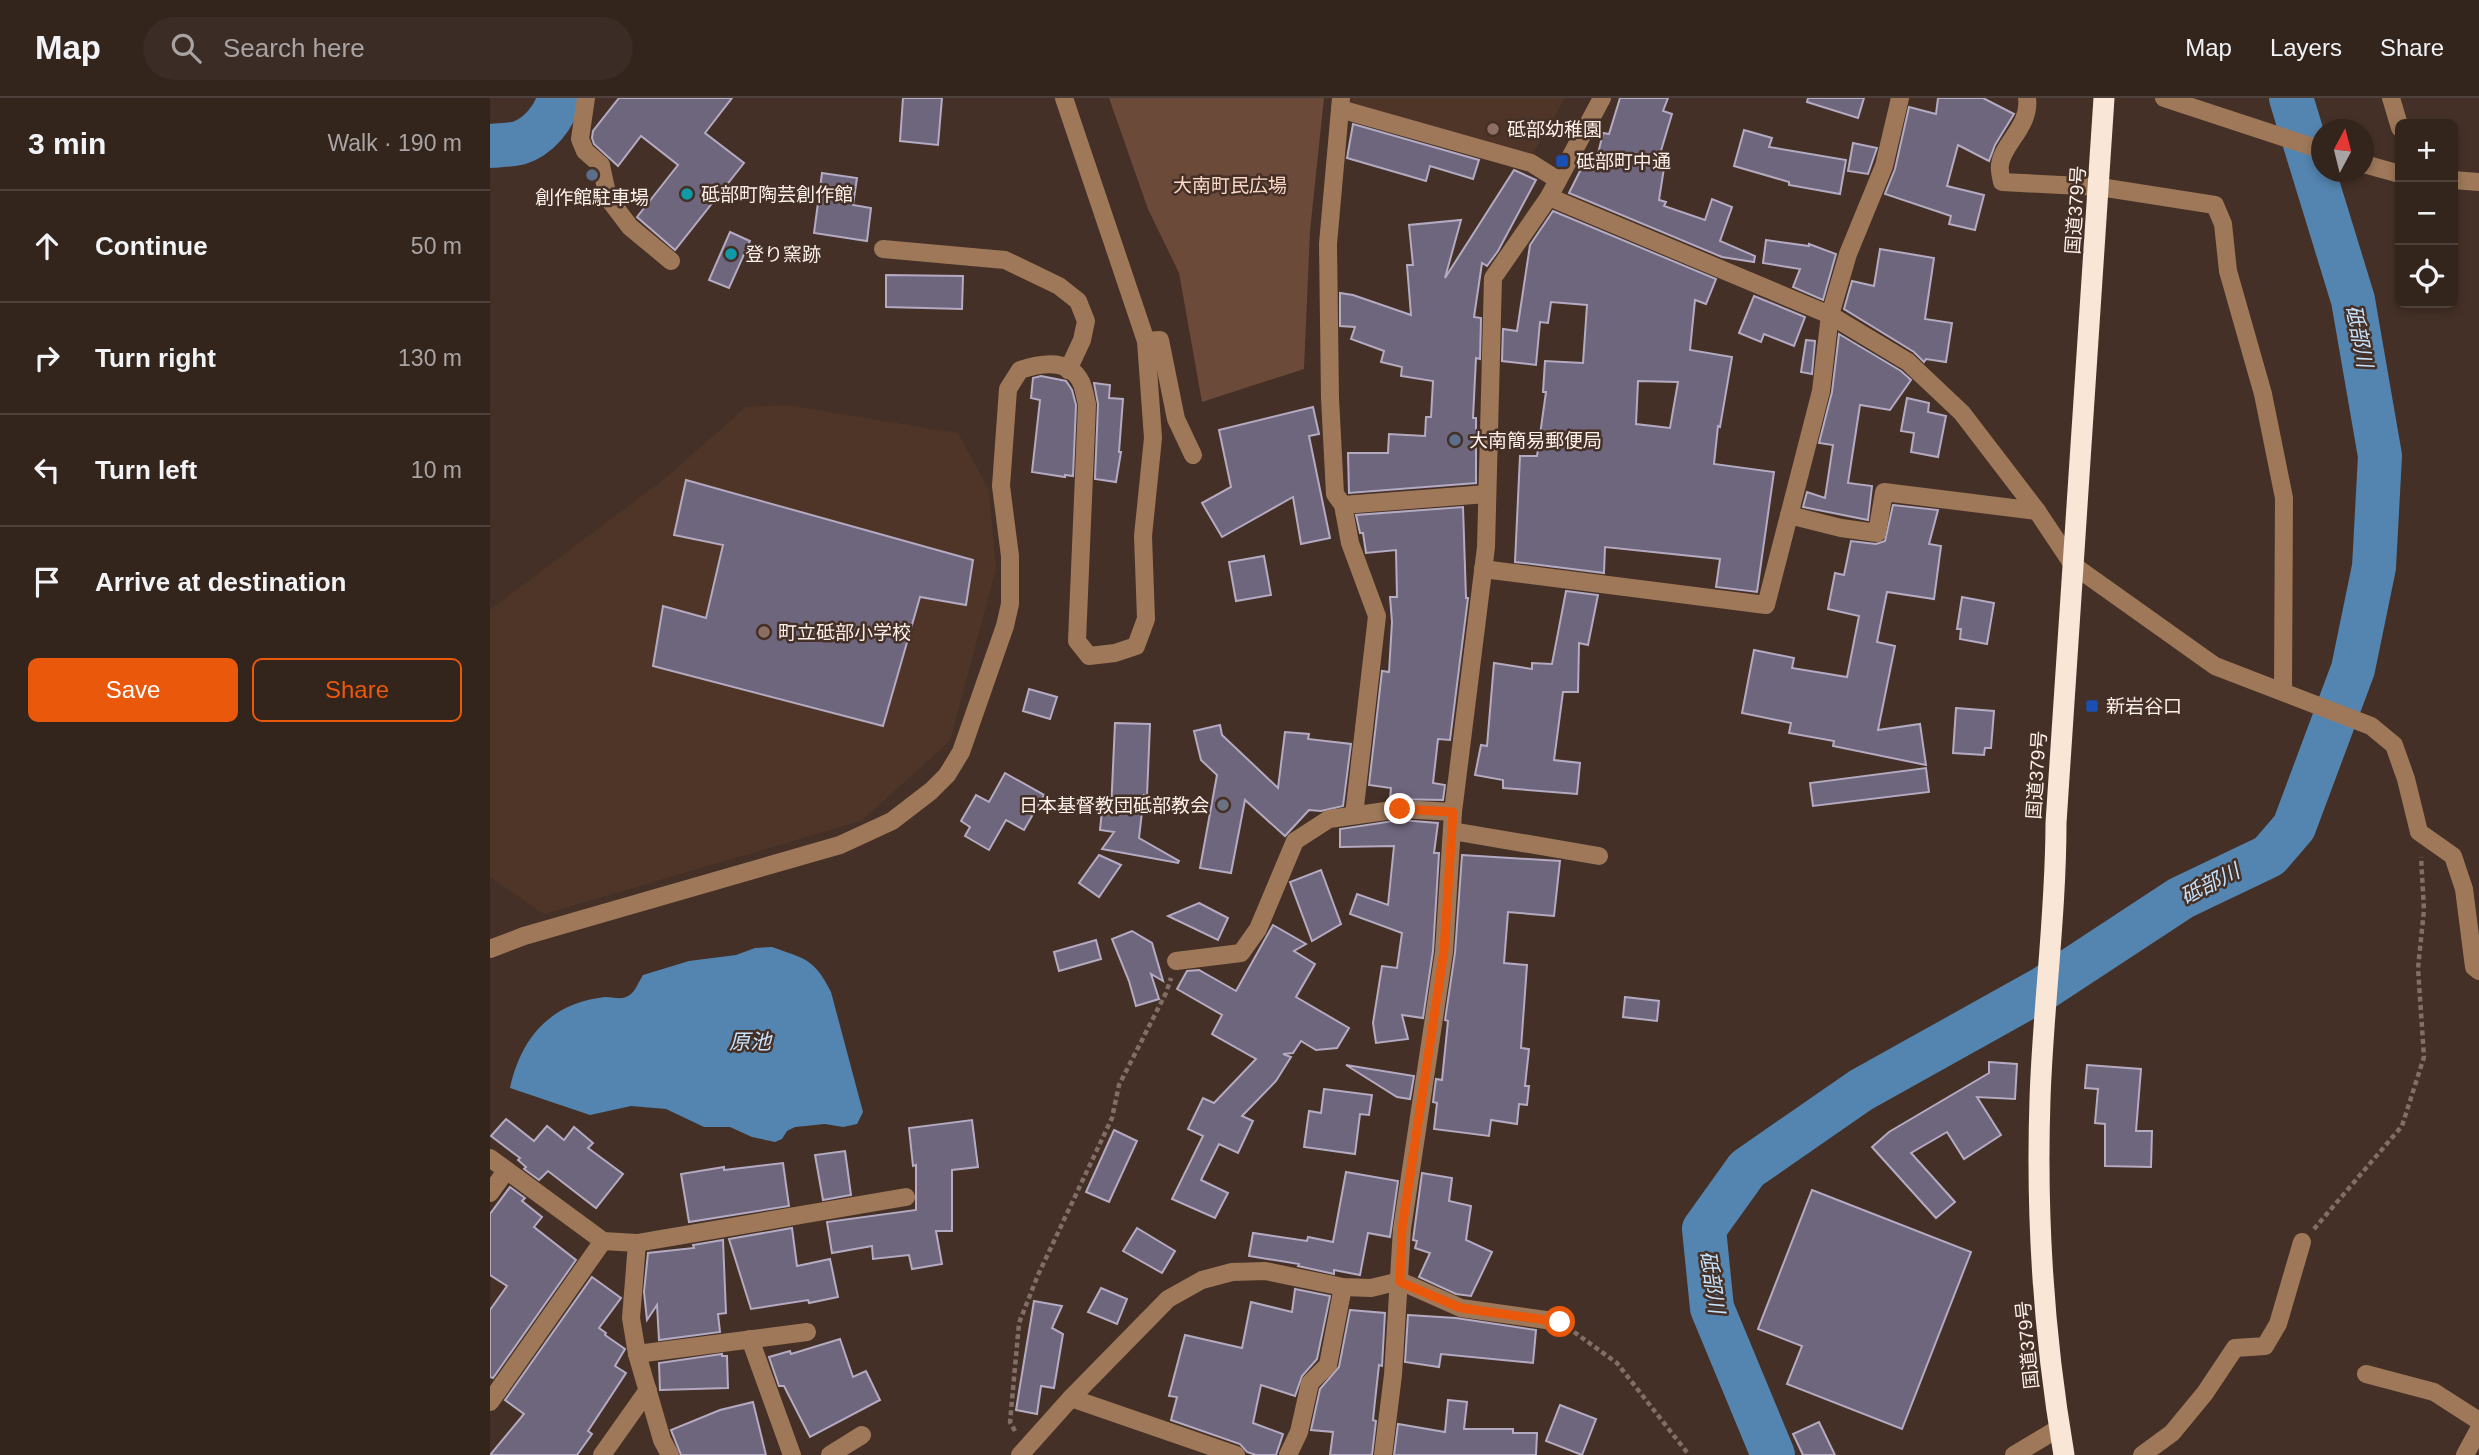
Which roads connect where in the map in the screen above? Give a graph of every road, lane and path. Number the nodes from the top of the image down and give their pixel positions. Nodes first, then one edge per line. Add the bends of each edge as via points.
1 (586, 98) edge
2 (1064, 98) edge
3 (1602, 98) edge
4 (1900, 98) edge
5 (2027, 98) edge
6 (2104, 98) edge
7 (2164, 98) edge
8 (2391, 98) edge
9 (1341, 104) edge
10 (2397, 119) edge
11 (2311, 146) edge
12 (2374, 167) edge
13 (2394, 174) edge
14 (1558, 180) junction
15 (2458, 180) edge
16 (2479, 182) edge
17 (2100, 187) junction
18 (1549, 197) junction
19 (883, 249) dead end
20 (671, 261) dead end
21 (1830, 315) junction
22 (1146, 341) junction
23 (1068, 370) junction
24 (1193, 456) dead end
25 (1487, 494) junction
26 (1343, 505) junction
27 (2037, 511) junction
28 (1789, 515) junction
29 (2073, 565) junction
30 (1483, 569) junction
31 (2287, 693) junction
32 (1453, 812) junction
33 (1354, 816) junction
34 (1452, 831) junction
35 (2419, 832) junction
36 (1600, 856) dead end
37 (2472, 887) edge
38 (490, 949) edge
39 (1176, 961) joint
40 (2479, 971) edge
41 (490, 1158) edge
42 (506, 1171) junction
43 (490, 1193) edge
44 (906, 1197) dead end
45 (603, 1241) junction
46 (2302, 1242) joint
47 (637, 1243) junction
48 (1400, 1282) junction
49 (1343, 1287) junction
50 (1560, 1322) joint
51 (807, 1332) dead end
52 (750, 1339) junction
53 (637, 1354) junction
54 (2366, 1374) dead end
55 (648, 1390) junction
56 (1070, 1398) junction
57 (490, 1402) edge
58 (2479, 1421) edge
59 (2059, 1428) junction
60 (2479, 1429) edge
61 (862, 1435) dead end
62 (1023, 1451) edge
63 (602, 1455) edge
64 (670, 1455) edge
65 (792, 1455) edge
66 (830, 1455) edge
67 (1236, 1455) edge
68 (1288, 1455) edge
69 (1383, 1455) edge
70 (1689, 1455) edge
71 (2014, 1455) edge
72 (2064, 1455) edge
73 (2141, 1455) edge
74 (2465, 1455) edge

1 - 20 street via 580,139 585,151 601,165 608,198 631,227
2 - 22 street
3 - 14 street
4 - 21 street via 1884,166 1847,254
5 - 17 street via 2024,121 2000,164 2002,182
6 - 17 highway, 国道379号
7 - 11 street
8 - 10 street
9 - 14 street via 1531,163
9 - 26 street via 1328,244 1335,494
12 - 13 street
14 - 18 street
15 - 16 street
17 - 29 highway, 国道379号
17 - 31 street via 2215,205 2284,498
18 - 21 street
18 - 25 street via 1493,278
19 - 23 street via 1005,260 1059,286 1079,301 1086,321
21 - 27 street via 1908,362 1962,413
21 - 28 street via 1821,391
22 - 23 street via 1153,438 1143,536 1146,619 1136,646 1115,653 1089,656 1077,641 1087,404 1080,380
22 - 24 street via 1160,340 1176,419
23 - 38 street via 1040,363 1020,370 1008,389 1001,486 1010,556 1010,604 961,752 947,775 892,821 840,845
25 - 26 street
25 - 30 street
26 - 33 street via 1350,543 1377,616
27 - 28 street via 1884,492 1877,533
27 - 29 street
28 - 30 street via 1766,605
29 - 31 street via 2215,666
29 - 59 highway, 国道379号 via 2040,1099 2044,1294
30 - 32 street
31 - 35 street via 2371,726 2394,746
32 - 33 street via 1400,809
32 - 34 street
33 - 39 street via 1328,819 1295,841 1258,929 1241,953
34 - 36 street
34 - 48 street via 1444,951 1402,1229
35 - 37 street via 2452,856
35 - 46 path via 2424,910 2418,968 2424,1057 2402,1126
37 - 40 street via 2474,967
39 - 62 path via 1166,993 1119,1085 1112,1118 1019,1323 1010,1422
41 - 42 street
42 - 43 street
42 - 45 street
44 - 47 street
45 - 47 street
45 - 57 street
46 - 73 street via 2278,1324 2264,1346 2235,1348 2172,1433
47 - 53 street via 631,1318
48 - 49 street
48 - 50 street via 1461,1308
48 - 69 street
49 - 56 street via 1265,1271 1232,1272 1202,1280 1168,1299
49 - 68 street via 1328,1365 1310,1383
50 - 70 path via 1617,1363
51 - 52 street
52 - 53 street
52 - 65 street
53 - 55 street
54 - 58 street via 2434,1392
55 - 63 street
55 - 64 street
56 - 62 street
56 - 67 street
59 - 71 street
59 - 72 highway, 国道379号
60 - 74 street
61 - 66 street

